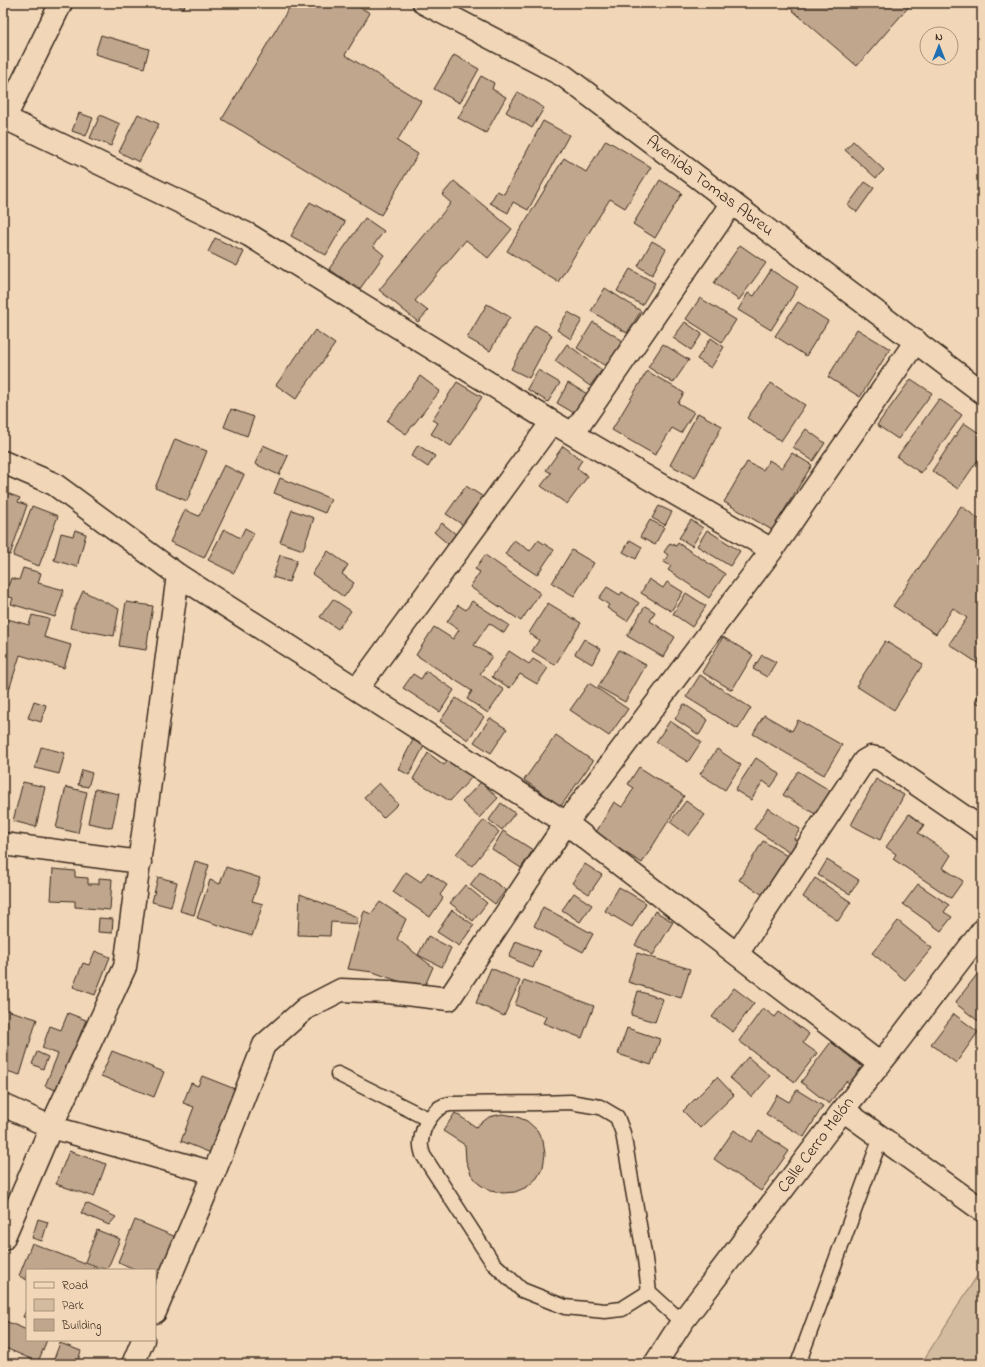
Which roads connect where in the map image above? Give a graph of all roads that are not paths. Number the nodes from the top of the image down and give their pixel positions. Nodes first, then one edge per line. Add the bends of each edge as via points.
1 (61, 3) edge
2 (424, 3) edge
3 (4, 120) edge
4 (732, 203) junction
5 (916, 341) junction
6 (982, 392) edge
7 (552, 422) junction
8 (573, 434) junction
9 (3, 462) edge
10 (772, 550) junction
11 (178, 575) junction
12 (357, 689) junction
13 (566, 823) junction
14 (982, 829) edge
15 (3, 844) edge
16 (140, 862) junction
17 (982, 930) edge
18 (737, 954) junction
19 (880, 1064) junction
20 (338, 1074) dead end
21 (3, 1105) edge
22 (843, 1110) junction
23 (428, 1120) junction
24 (51, 1127) junction
25 (881, 1137) junction
26 (214, 1173) junction
27 (982, 1210) edge
28 (3, 1239) edge
29 (648, 1292) junction
30 (156, 1310) edge
31 (682, 1322) junction
32 (143, 1341) edge
33 (132, 1364) edge
34 (655, 1364) edge
35 (798, 1364) edge

1 - 3 street
2 - 4 street, Avenida Tomas Abreu via 564,76
3 - 7 street via 249,235
4 - 5 street, Avenida Tomas Abreu
4 - 8 street
5 - 6 street, Avenida Tomas Abreu
5 - 10 street
7 - 8 street
7 - 12 street
8 - 10 street
9 - 11 street via 54,484
10 - 13 street
11 - 12 street
11 - 16 street
12 - 13 street
13 - 18 street
13 - 26 street via 449,999 340,990 306,1008 264,1045
14 - 18 street via 880,760 871,757 864,761
15 - 16 street
16 - 24 street via 125,967
17 - 19 street, Calle Cerro Melón
18 - 19 street
19 - 22 street, Calle Cerro Melón
20 - 23 lane
21 - 24 street
22 - 25 street
22 - 31 street, Calle Cerro Melón
23 - 29 lane via 420,1143 423,1155 493,1263 522,1290 564,1307 605,1312 622,1309
23 - 29 lane via 442,1105 570,1102 600,1107 617,1117 623,1133 645,1259
24 - 26 street
24 - 28 street
25 - 27 street
25 - 35 lane
26 - 30 street
29 - 31 lane
31 - 34 street, Calle Cerro Melón
32 - 33 street

